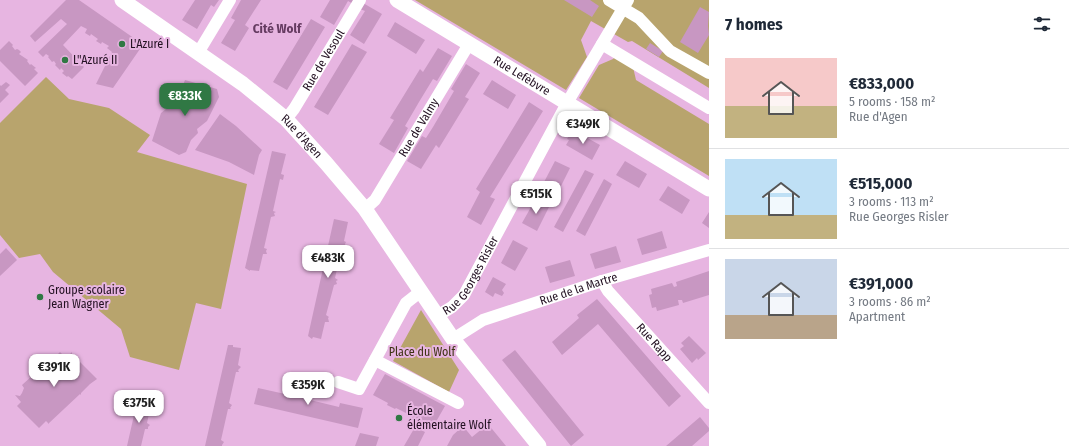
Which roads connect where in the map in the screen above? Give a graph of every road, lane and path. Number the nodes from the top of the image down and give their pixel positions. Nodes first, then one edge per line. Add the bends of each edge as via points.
1 (122, 0) edge
2 (230, 0) edge
3 (360, 0) edge
4 (396, 0) edge
5 (609, 0) edge
6 (626, 4) edge
7 (469, 44) junction
8 (602, 44) junction
9 (198, 53) junction
10 (709, 73) edge
11 (567, 103) junction
12 (709, 108) edge
13 (286, 119) junction
14 (709, 189) edge
15 (365, 209) junction
16 (709, 250) edge
17 (602, 282) junction
18 (420, 292) junction
19 (437, 316) junction
20 (453, 338) junction
21 (375, 360) junction
22 (338, 382) dead end
23 (709, 402) edge
24 (458, 403) dead end
25 (539, 446) edge

1 - 9 main road, Rue d'Agen
2 - 9 street
3 - 13 street, Rue de Vesoul
4 - 7 main road, Rue Lefèbvre
5 - 6 street
6 - 8 street, Rue Georges Risler
6 - 10 street via 670,51
7 - 11 main road, Rue Lefèbvre
7 - 15 street, Rue de Valmy via 375,200
8 - 11 street, Rue Georges Risler
8 - 12 street
9 - 13 main road, Rue d'Agen via 243,84
11 - 14 main road, Rue Lefèbvre
11 - 19 street, Rue Georges Risler via 464,295 452,307
13 - 15 main road, Rue d'Agen
15 - 18 main road, Rue d'Agen
16 - 17 street, Rue de la Martre
17 - 20 street, Rue de la Martre via 483,320
17 - 23 street, Rue Rapp
18 - 19 main road, Rue d'Agen
18 - 21 street via 406,303
19 - 20 main road, Rue d'Agen
20 - 25 main road, Rue d'Agen
21 - 22 street via 359,389
21 - 24 street

